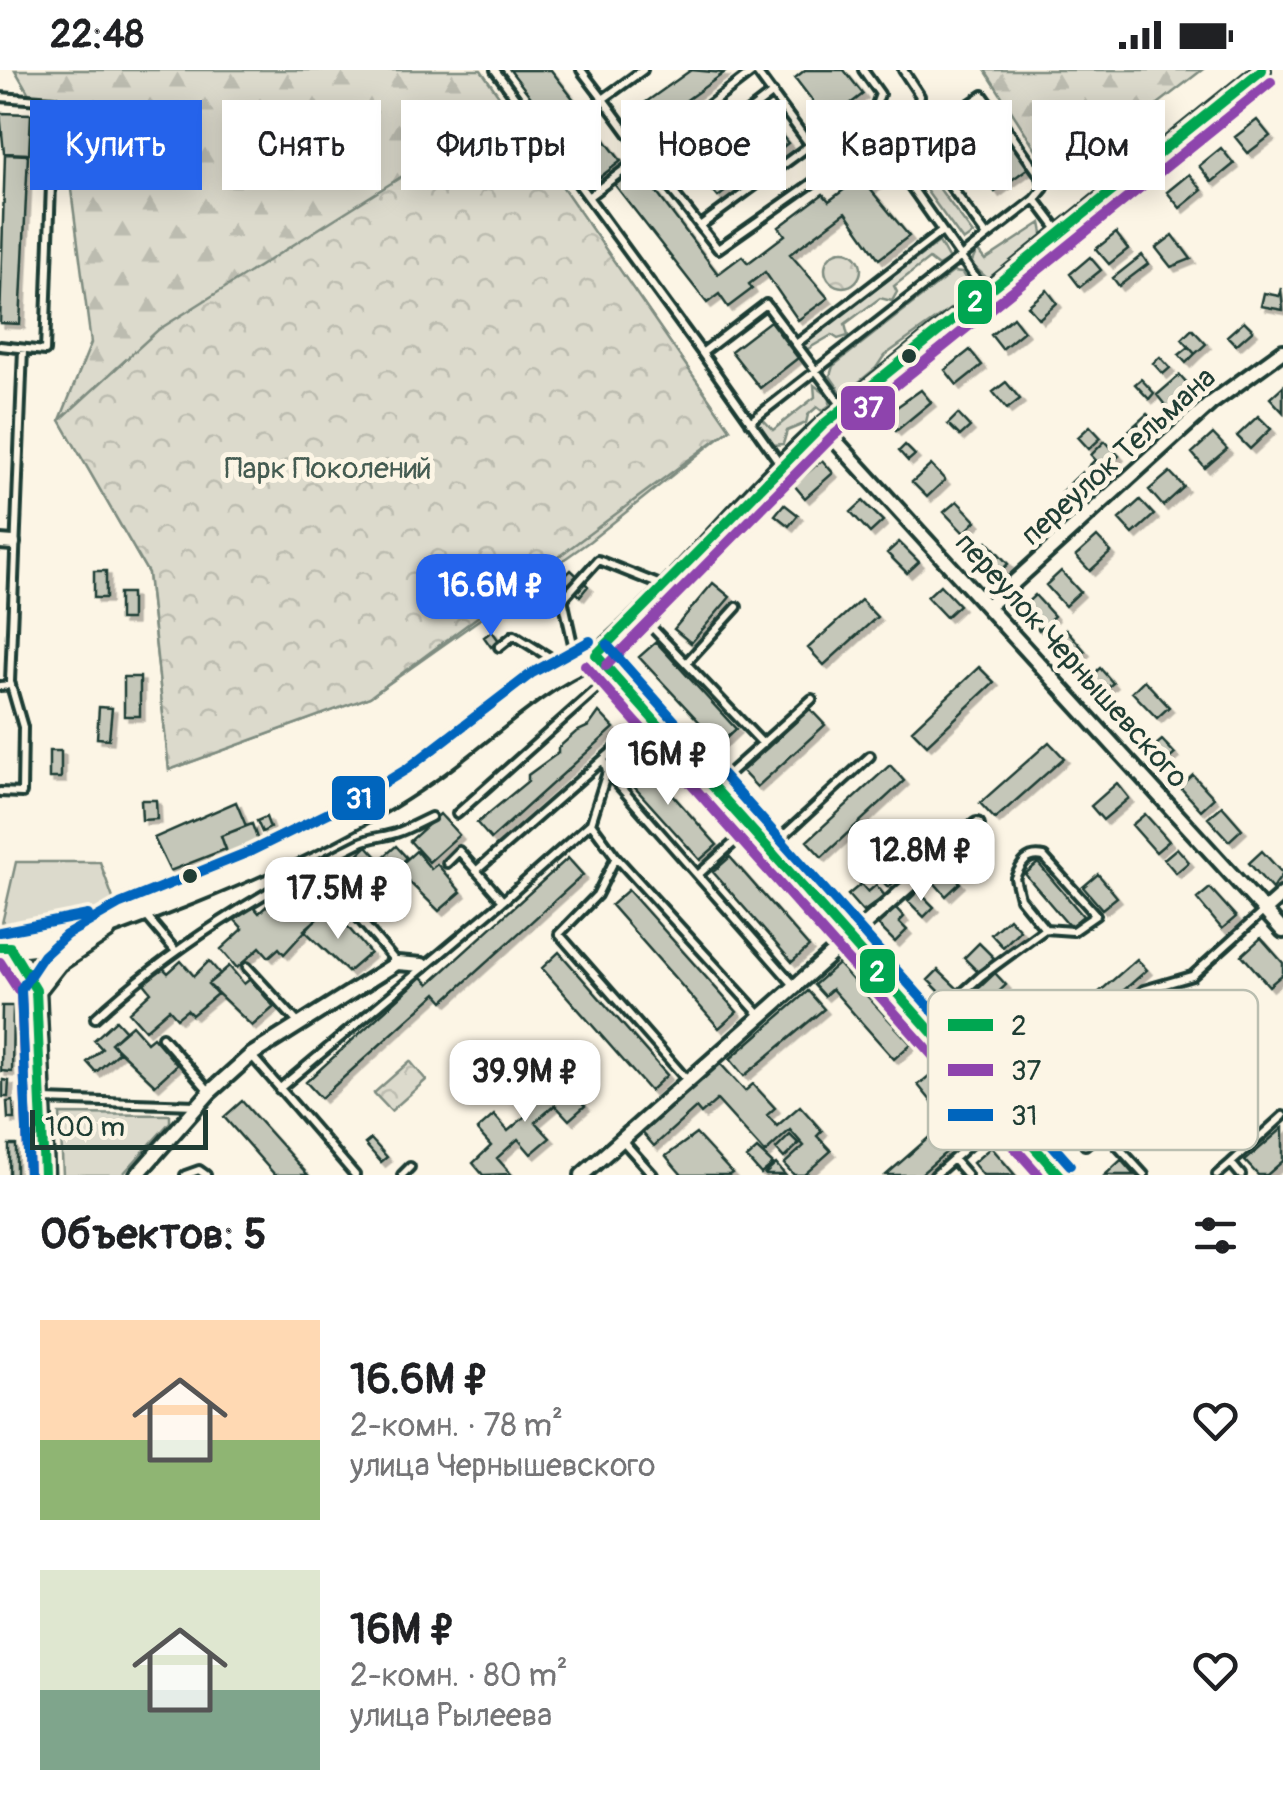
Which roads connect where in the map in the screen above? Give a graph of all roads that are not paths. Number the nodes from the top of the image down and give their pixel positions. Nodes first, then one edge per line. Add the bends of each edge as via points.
1 (496, 70) edge
2 (581, 70) edge
3 (643, 70) edge
4 (755, 70) edge
5 (863, 70) edge
6 (903, 70) edge
7 (1262, 70) edge
8 (773, 93) junction
9 (0, 97) edge
10 (603, 99) junction
11 (716, 100) edge
12 (764, 100) edge
13 (878, 100) edge
14 (921, 100) edge
15 (621, 124) edge
16 (1012, 135) edge
17 (806, 140) edge
18 (806, 149) edge
19 (621, 172) edge
20 (806, 188) edge
21 (672, 190) edge
22 (913, 190) edge
23 (953, 190) edge
24 (588, 197) junction
25 (1035, 198) junction
26 (700, 226) junction
27 (942, 231) junction
28 (1060, 232) junction
29 (987, 236) junction
30 (960, 258) junction
31 (986, 293) junction
32 (796, 344) junction
33 (0, 346) edge
34 (22, 349) junction
35 (1283, 351) edge
36 (702, 353) junction
37 (815, 370) junction
38 (844, 408) junction
39 (750, 422) junction
40 (822, 426) junction
41 (780, 464) junction
42 (6, 543) edge
43 (668, 588) junction
44 (990, 604) junction
45 (738, 607) dead end
46 (640, 615) junction
47 (498, 647) dead end
48 (580, 662) junction
49 (686, 663) junction
50 (614, 674) junction
51 (11, 685) junction
52 (0, 686) edge
53 (812, 700) dead end
54 (652, 717) junction
55 (762, 744) junction
56 (870, 756) dead end
57 (604, 760) junction
58 (607, 772) junction
59 (714, 787) junction
60 (0, 792) edge
61 (457, 814) dead end
62 (431, 817) dead end
63 (352, 820) junction
64 (591, 823) junction
65 (977, 825) dead end
66 (750, 828) junction
67 (363, 840) junction
68 (769, 849) junction
69 (616, 857) junction
70 (447, 863) dead end
71 (476, 871) junction
72 (698, 875) junction
73 (1283, 894) edge
74 (502, 901) junction
75 (1265, 910) junction
76 (143, 912) junction
77 (356, 914) dead end
78 (119, 922) junction
79 (1045, 929) junction
80 (1283, 931) edge
81 (846, 936) junction
82 (5, 947) edge
83 (174, 949) junction
84 (397, 963) junction
85 (422, 965) junction
86 (247, 968) dead end
87 (793, 984) junction
88 (36, 990) junction
89 (966, 990) edge
90 (1144, 990) edge
91 (760, 1014) junction
92 (96, 1018) dead end
93 (300, 1025) junction
94 (926, 1026) edge
95 (162, 1037) dead end
96 (251, 1054) junction
97 (688, 1080) junction
98 (279, 1088) junction
99 (210, 1092) junction
100 (41, 1100) junction
101 (197, 1106) junction
102 (1283, 1116) edge
103 (1258, 1138) edge
104 (622, 1139) junction
105 (964, 1150) edge
106 (1037, 1150) edge
107 (1121, 1150) edge
108 (1245, 1150) edge
109 (953, 1160) junction
110 (1230, 1163) junction
111 (410, 1167) dead end
112 (586, 1174) edge
113 (44, 1175) edge
114 (136, 1175) edge
115 (185, 1175) edge
116 (206, 1175) edge
117 (355, 1175) edge
118 (402, 1175) edge
119 (653, 1175) edge
120 (936, 1175) edge
121 (967, 1175) edge
122 (1059, 1175) edge
123 (1144, 1175) edge
124 (1217, 1175) edge
125 (1241, 1175) edge

1 - 24 lane
2 - 10 lane
3 - 10 lane
4 - 8 lane
4 - 11 lane
5 - 13 lane
6 - 14 lane
7 - 28 street
8 - 12 lane
8 - 17 lane
9 - 34 lane via 54,101 45,350
10 - 15 lane
16 - 25 lane via 1041,177 1044,188
18 - 26 lane
19 - 24 lane
20 - 26 lane via 718,250
21 - 26 lane
22 - 27 lane
23 - 29 lane
24 - 36 lane
25 - 28 lane
25 - 29 lane
27 - 30 lane
27 - 32 lane
28 - 31 street
29 - 30 lane
30 - 31 lane
30 - 37 lane
31 - 38 street
32 - 36 lane via 766,304
32 - 37 lane
33 - 34 lane
34 - 42 lane
35 - 44 street, переулок Тельмана via 1210,404
36 - 39 lane
37 - 38 lane
37 - 39 lane
38 - 40 street
39 - 41 lane
40 - 41 street
40 - 44 street, переулок Чернышевского
41 - 43 street
42 - 51 lane
43 - 46 street
43 - 48 lane via 598,560 563,599 570,650
44 - 75 street, переулок Чернышевского
45 - 49 lane
46 - 48 street
46 - 49 lane
47 - 48 lane via 514,635
48 - 50 main road
48 - 63 main road
49 - 55 lane
50 - 54 main road
50 - 61 lane
51 - 52 lane
51 - 60 lane via 23,727 22,794
53 - 55 lane
54 - 57 lane
54 - 59 main road
55 - 59 lane
56 - 68 lane
57 - 58 lane
57 - 71 lane
58 - 64 lane
58 - 72 lane
59 - 66 main road
62 - 67 lane
63 - 67 lane
63 - 76 main road
64 - 69 lane
64 - 74 lane
65 - 81 street via 868,925
66 - 68 main road
66 - 72 lane
67 - 83 lane
68 - 81 main road
69 - 91 lane
69 - 97 lane via 597,895 559,934
70 - 71 lane via 460,851
71 - 74 lane
72 - 87 lane
73 - 75 street
74 - 85 lane via 429,966
75 - 80 street, переулок Чернышевского
75 - 90 lane via 1192,976
76 - 78 main road
76 - 83 lane
77 - 84 lane
78 - 82 main road
78 - 88 main road via 58,962
79 - 79 lane via 1073,931 1096,914 1037,855 1024,861 1015,878 1020,898
79 - 89 lane
81 - 87 street
81 - 94 main road
82 - 88 main road
83 - 92 lane
84 - 85 street
84 - 93 street
85 - 98 lane
86 - 93 lane
87 - 91 street
88 - 100 main road
91 - 97 street
93 - 96 street
95 - 99 lane
96 - 98 lane
96 - 99 street
97 - 104 street
98 - 117 lane
99 - 101 street
100 - 101 lane
100 - 113 main road
101 - 114 street
102 - 103 lane
104 - 112 street
104 - 119 lane
105 - 109 lane
106 - 122 main road
107 - 123 lane
108 - 110 lane
109 - 120 lane
109 - 121 lane
110 - 124 lane
110 - 125 lane
111 - 118 lane
115 - 116 lane

